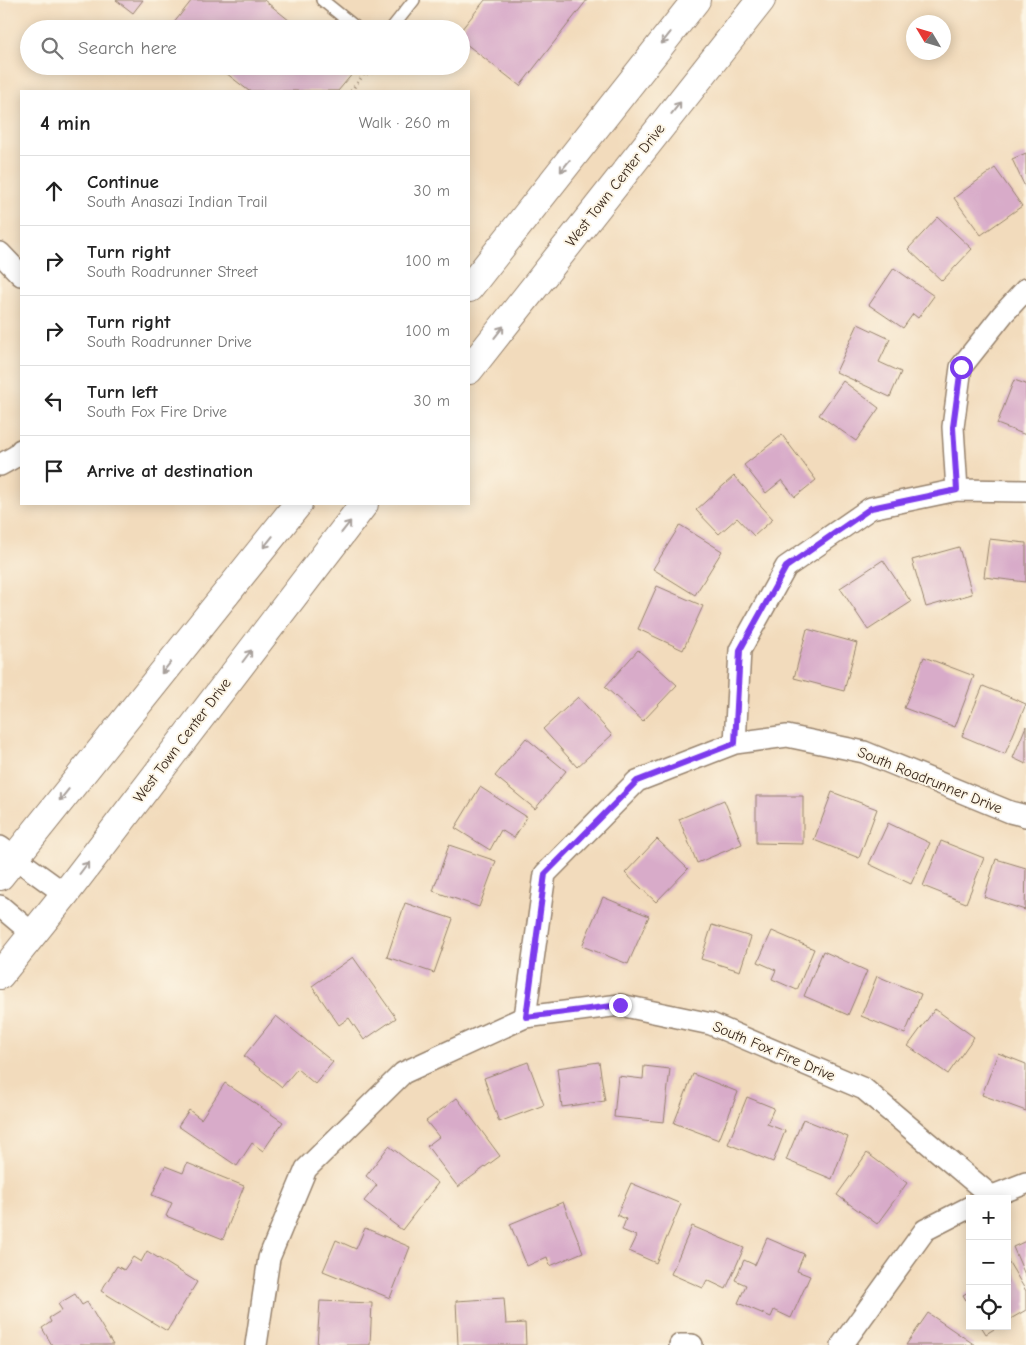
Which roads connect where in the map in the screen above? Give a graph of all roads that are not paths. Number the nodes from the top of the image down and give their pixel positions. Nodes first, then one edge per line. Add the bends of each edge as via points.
1 (322, 0) edge
2 (414, 0) edge
3 (696, 0) edge
4 (762, 0) edge
5 (347, 20) edge
6 (398, 20) edge
7 (0, 252) edge
8 (20, 274) edge
9 (470, 287) edge
10 (1026, 288) edge
11 (470, 369) edge
12 (20, 452) edge
13 (0, 465) edge
14 (957, 490) junction
15 (1026, 491) edge
16 (297, 505) edge
17 (363, 505) edge
18 (735, 743) junction
19 (1026, 816) edge
20 (5, 860) edge
21 (65, 894) junction
22 (0, 906) edge
23 (33, 934) junction
24 (0, 975) edge
25 (526, 1017) junction
26 (1026, 1183) edge
27 (986, 1195) edge
28 (993, 1195) edge
29 (966, 1209) edge
30 (256, 1345) edge
31 (680, 1345) edge
32 (692, 1345) edge
33 (842, 1345) edge

1 - 5 lane
2 - 6 lane
3 -> 9 street
11 -> 4 street, West Town Center Drive
7 - 8 street
10 - 14 street via 961,367 953,427
12 - 13 street
14 - 15 street
14 - 18 street via 871,508 786,567 740,650
16 -> 20 street
21 -> 17 street, West Town Center Drive
18 - 19 street, South Roadrunner Drive via 787,736 864,752
18 - 25 street, South Roadrunner Drive via 637,781 545,874
20 - 21 street
21 - 23 street, West Town Center Drive
22 - 23 street
23 - 24 street, West Town Center Drive
25 - 27 street, South Fox Fire Drive via 620,1005 711,1024 864,1090
25 - 30 street, South Fox Fire Drive via 403,1073 306,1169 269,1258
26 - 28 street
29 - 33 street via 925,1230
31 - 32 street

